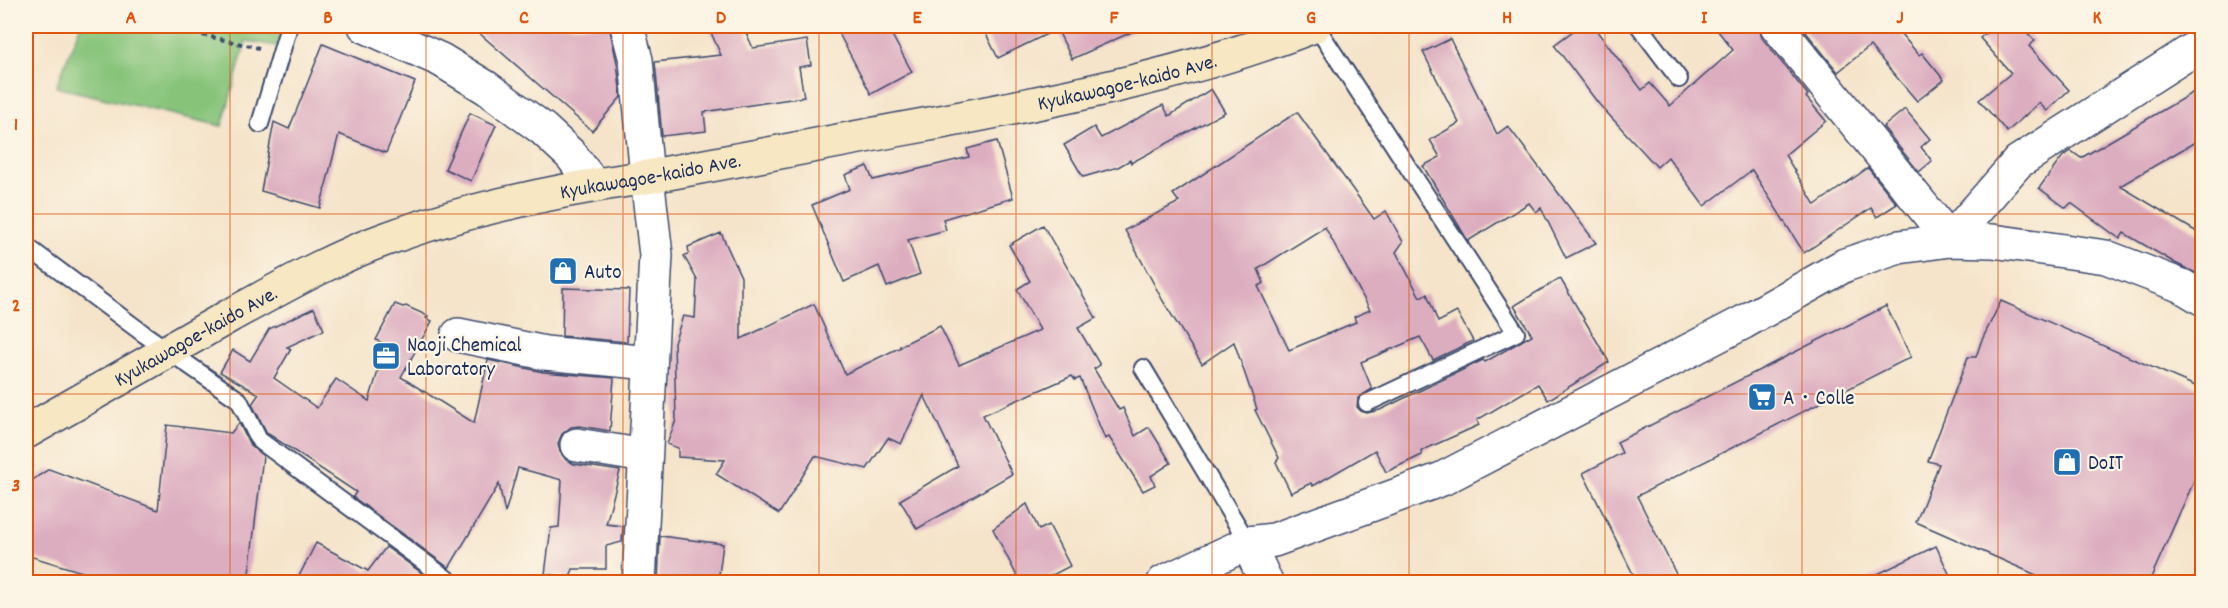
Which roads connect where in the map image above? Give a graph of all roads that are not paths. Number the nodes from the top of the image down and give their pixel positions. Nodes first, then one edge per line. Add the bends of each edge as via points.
1 (289, 26) edge
2 (365, 26) edge
3 (627, 26) edge
4 (1315, 26) edge
5 (1639, 26) edge
6 (1777, 26) edge
7 (2202, 44) edge
8 (1678, 79) dead end
9 (260, 124) dead end
10 (647, 177) junction
11 (594, 185) junction
12 (1950, 240) junction
13 (26, 246) edge
14 (2202, 298) edge
15 (458, 335) dead end
16 (168, 351) junction
17 (650, 363) junction
18 (1143, 368) dead end
19 (1367, 403) dead end
20 (26, 432) edge
21 (577, 445) dead end
22 (645, 456) junction
23 (1248, 543) junction
24 (451, 582) edge
25 (639, 582) edge
26 (1164, 582) edge
27 (1266, 582) edge

1 - 9 lane
2 - 11 street via 441,60 488,88 543,129 571,155
3 - 10 street via 636,60
4 - 10 main road, Kyukawagoe-kaido Ave. via 1198,66 1044,102
4 - 19 lane via 1516,333
5 - 8 lane
6 - 12 street
7 - 12 street via 2018,162
10 - 11 main road, Kyukawagoe-kaido Ave.
10 - 17 street via 656,255
11 - 16 main road, Kyukawagoe-kaido Ave. via 451,217 384,239 318,269
12 - 14 street via 1993,241 2106,257 2182,286
12 - 23 street via 1899,247 1845,265 1442,479 1274,540
13 - 16 lane
15 - 17 street via 545,353
16 - 20 main road, Kyukawagoe-kaido Ave.
16 - 24 lane via 239,400 259,440
17 - 22 street
18 - 23 lane
21 - 22 street
22 - 25 street
23 - 26 street
23 - 27 street

